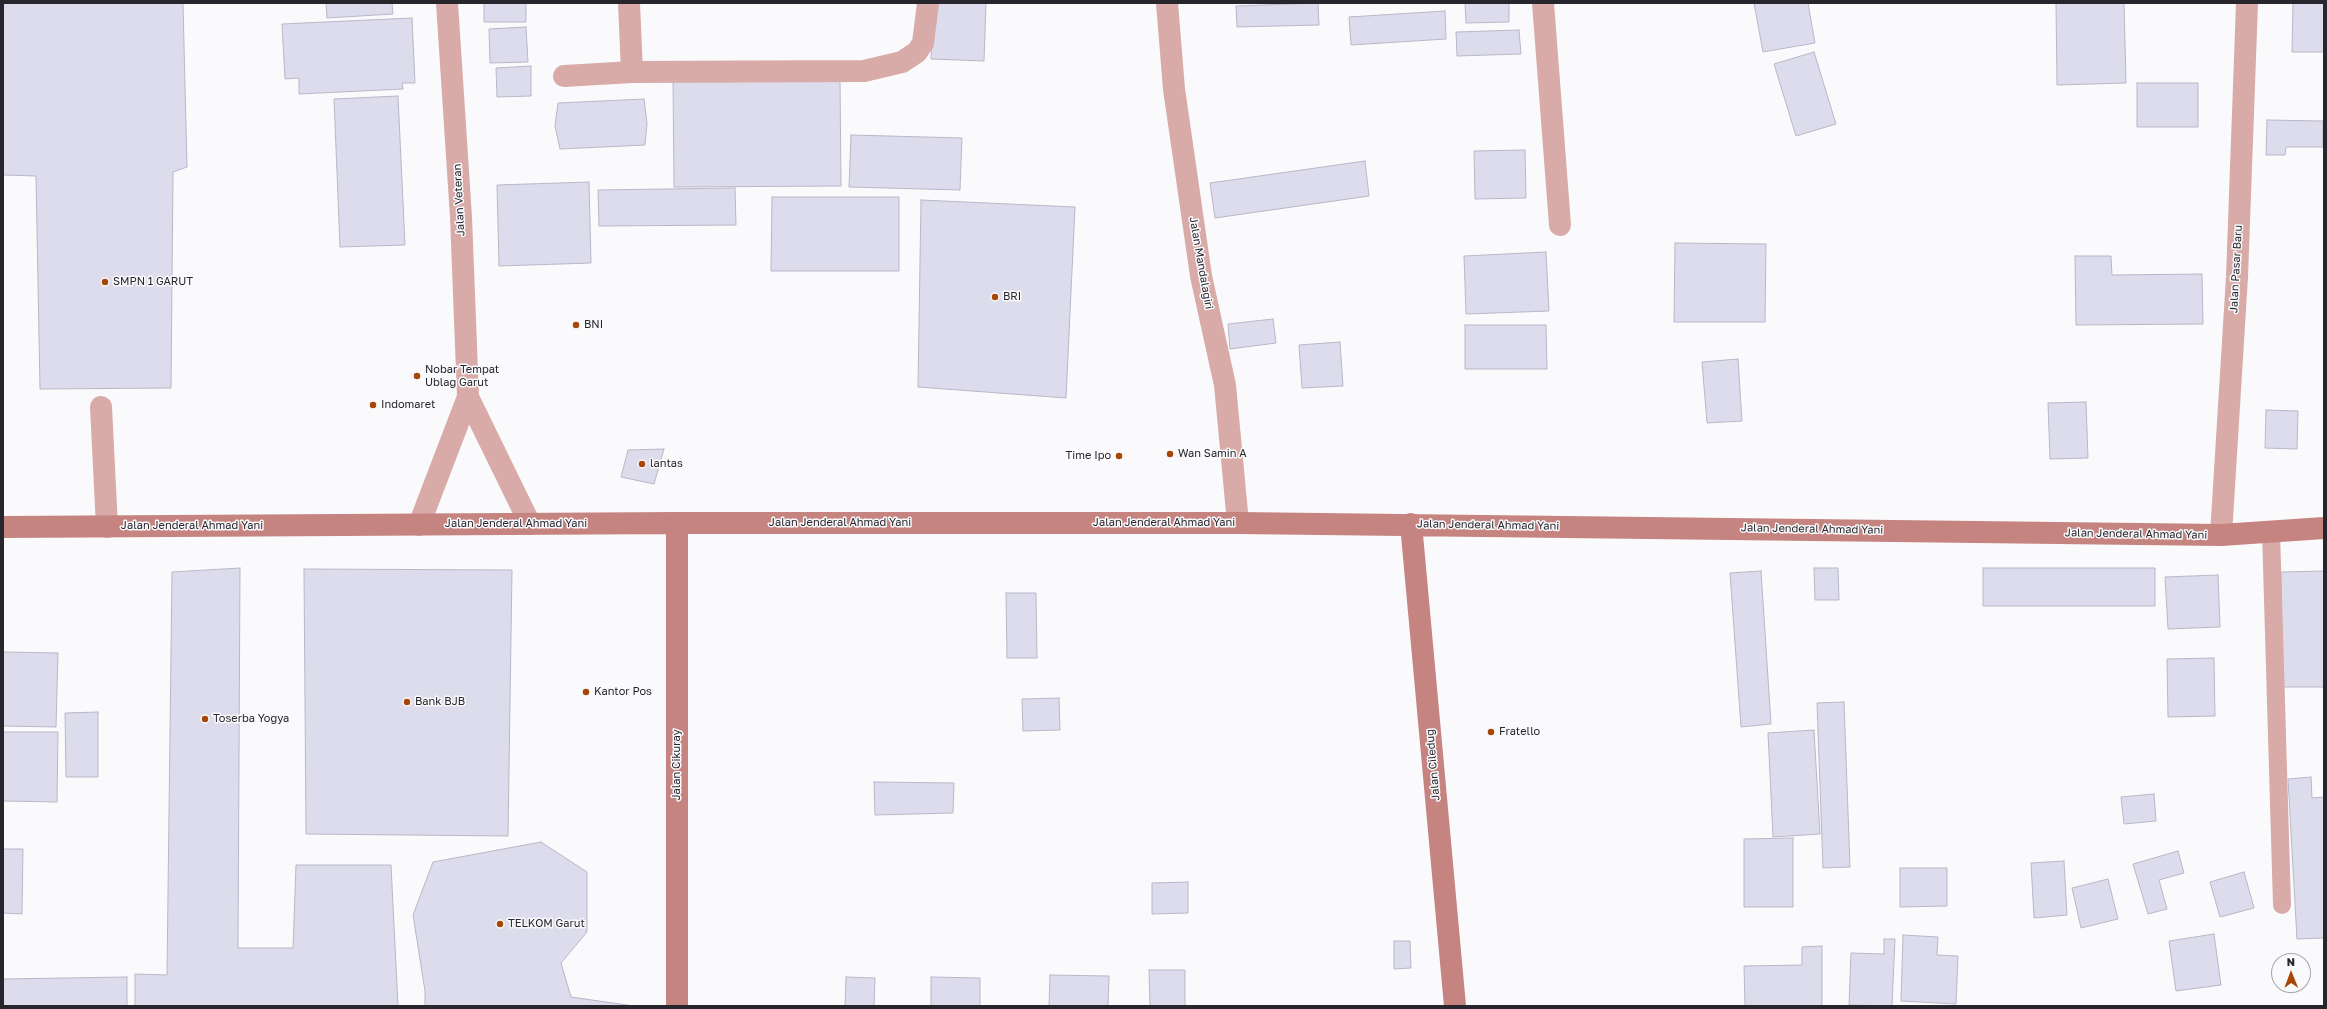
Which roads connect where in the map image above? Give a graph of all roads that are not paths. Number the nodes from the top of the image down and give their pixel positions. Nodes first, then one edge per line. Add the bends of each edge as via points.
1 (447, 3) edge
2 (629, 3) edge
3 (928, 3) edge
4 (1167, 3) edge
5 (1543, 3) edge
6 (2247, 3) edge
7 (632, 72) junction
8 (564, 76) dead end
9 (1560, 225) dead end
10 (468, 397) junction
11 (101, 407) dead end
12 (677, 523) junction
13 (1238, 523) junction
14 (420, 524) junction
15 (530, 524) junction
16 (1411, 524) junction
17 (107, 527) junction
18 (3, 528) edge
19 (2324, 528) edge
20 (2272, 532) junction
21 (2221, 535) junction
22 (2282, 905) dead end
23 (677, 1006) edge
24 (1455, 1006) edge

1 - 10 street, Jalan Veteran via 461,217
2 - 7 street
3 - 7 street via 923,43 917,52 902,62 864,71
4 - 13 street, Jalan Mandalagiri via 1174,90 1201,276 1225,385
5 - 9 street
6 - 21 street, Jalan Pasar Baru via 2237,277
7 - 8 street
10 - 14 street, Jalan Veteran
10 - 15 street, Jalan Veteran
11 - 17 street
12 - 13 main road, Jalan Jenderal Ahmad Yani
12 - 15 main road, Jalan Jenderal Ahmad Yani
12 - 23 main road, Jalan Cikuray
13 - 16 main road, Jalan Jenderal Ahmad Yani
14 - 15 main road, Jalan Jenderal Ahmad Yani
14 - 17 main road, Jalan Jenderal Ahmad Yani
16 - 21 main road, Jalan Jenderal Ahmad Yani
16 - 24 main road, Jalan Ciledug
17 - 18 main road, Jalan Jenderal Ahmad Yani
19 - 20 main road, Jalan Jenderal Ahmad Yani
20 - 21 main road, Jalan Jenderal Ahmad Yani
20 - 22 lane

